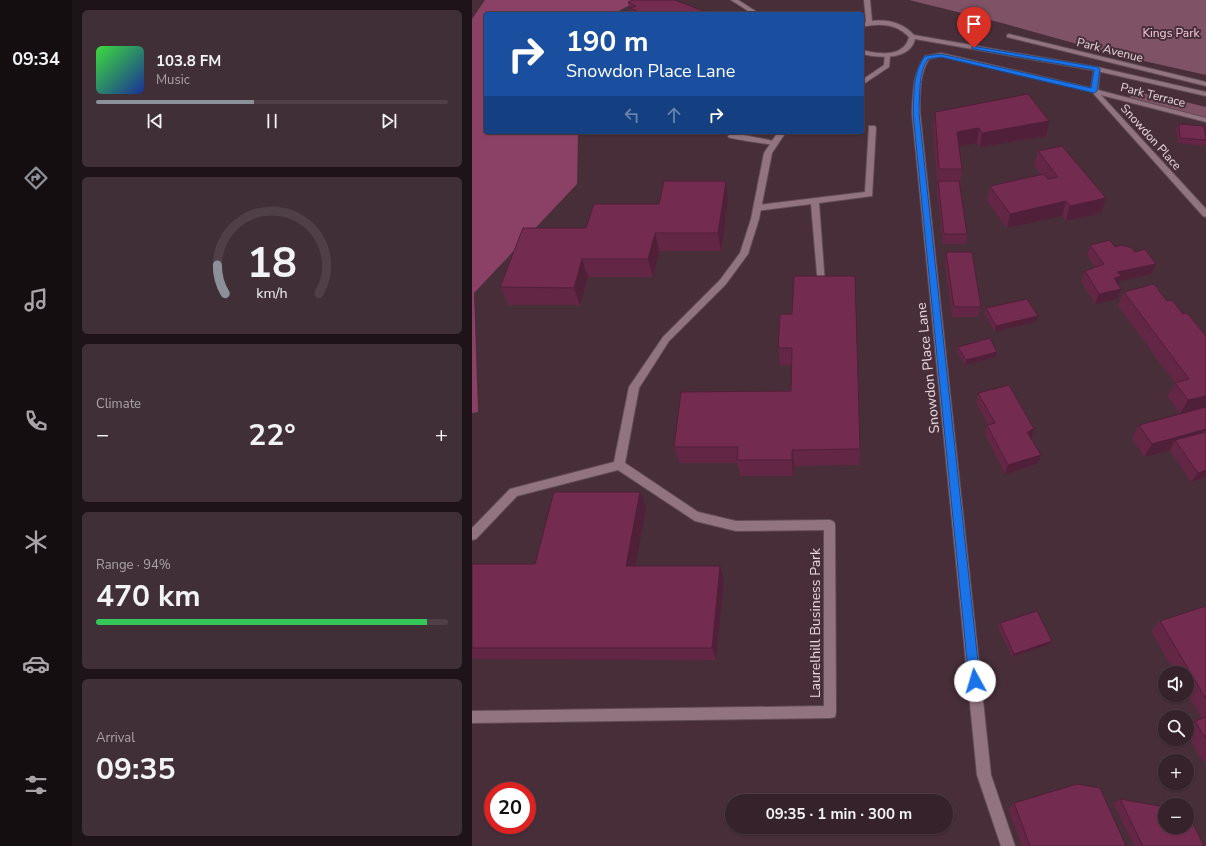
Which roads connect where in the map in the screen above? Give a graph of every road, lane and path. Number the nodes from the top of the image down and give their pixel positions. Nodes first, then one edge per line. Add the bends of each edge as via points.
1 (734, 0) edge
2 (867, 0) edge
3 (755, 12) edge
4 (869, 23) junction
5 (864, 24) edge
6 (1009, 36) dead end
7 (912, 37) junction
8 (864, 52) edge
9 (887, 55) junction
10 (1097, 69) junction
11 (864, 82) edge
12 (1206, 84) edge
13 (1094, 91) junction
14 (1206, 94) edge
15 (1206, 120) edge
16 (872, 128) dead end
17 (781, 134) edge
18 (732, 137) dead end
19 (774, 143) junction
20 (815, 200) junction
21 (757, 208) junction
22 (1206, 214) edge
23 (821, 284) edge
24 (619, 465) junction
25 (472, 534) edge
26 (472, 717) edge
27 (1008, 846) edge

1 - 3 street
2 - 4 street
4 - 5 street
4 - 7 street via 895,24 908,30
6 - 12 street, Park Avenue
7 - 9 street via 910,45 904,50
7 - 10 street
8 - 9 street
9 - 11 street via 887,66
10 - 13 street
10 - 14 street
13 - 15 street, Park Terrace
13 - 22 street, Snowdon Place
13 - 27 street, Snowdon Place Lane via 941,55 927,57 921,65 917,86 916,113 984,776
16 - 20 street via 869,194
17 - 19 street
18 - 19 street
19 - 21 street via 768,153
20 - 21 street
20 - 23 street
21 - 24 street via 744,254 722,282 666,339 634,387
24 - 25 street via 514,492
24 - 26 street, Laurelhill Business Park via 695,516 736,526 830,525 830,712

